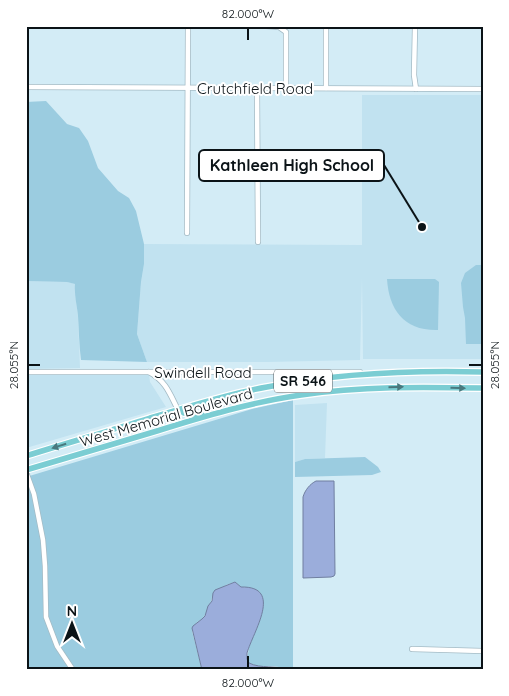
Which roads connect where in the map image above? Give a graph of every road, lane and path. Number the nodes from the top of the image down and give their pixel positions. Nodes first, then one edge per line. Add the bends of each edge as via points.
1 (188, 26) edge
2 (266, 26) edge
3 (326, 26) edge
4 (415, 26) edge
5 (26, 87) edge
6 (187, 88) junction
7 (257, 88) junction
8 (286, 88) junction
9 (326, 88) junction
10 (416, 88) junction
11 (483, 89) edge
12 (187, 233) dead end
13 (258, 242) dead end
14 (26, 372) edge
15 (148, 372) junction
16 (172, 372) junction
17 (379, 372) junction
18 (483, 372) edge
19 (166, 386) junction
20 (483, 388) edge
21 (178, 410) junction
22 (209, 415) junction
23 (156, 416) junction
24 (160, 430) junction
25 (26, 456) edge
26 (26, 471) edge
27 (412, 650) dead end
28 (483, 651) edge
29 (73, 670) edge

1 - 6 street
2 - 8 street via 279,27 286,32
3 - 9 street
4 - 10 street
5 - 6 street, Crutchfield Road
6 - 7 street, Crutchfield Road
6 - 12 street
7 - 8 street, Crutchfield Road
7 - 13 street
8 - 9 street, Crutchfield Road
9 - 10 street, Crutchfield Road
10 - 11 street, Crutchfield Road
14 - 15 street, Swindell Road
15 - 16 street, Swindell Road
15 - 19 street
16 - 17 street, Swindell Road
16 - 19 street via 165,377
17 - 18 main road, West Memorial Boulevard / SR 546
17 - 21 main road, West Memorial Boulevard / SR 546 via 278,385
19 - 21 street
22 -> 20 main road, West Memorial Boulevard / SR 546 via 314,393 384,388
21 - 22 main road via 184,414
21 - 23 main road, West Memorial Boulevard / SR 546
22 - 24 main road, West Memorial Boulevard / SR 546
23 - 24 street
23 -> 25 main road, West Memorial Boulevard / SR 546
24 - 26 main road, West Memorial Boulevard / SR 546
26 - 29 street via 43,540 46,617 57,646
27 - 28 street

